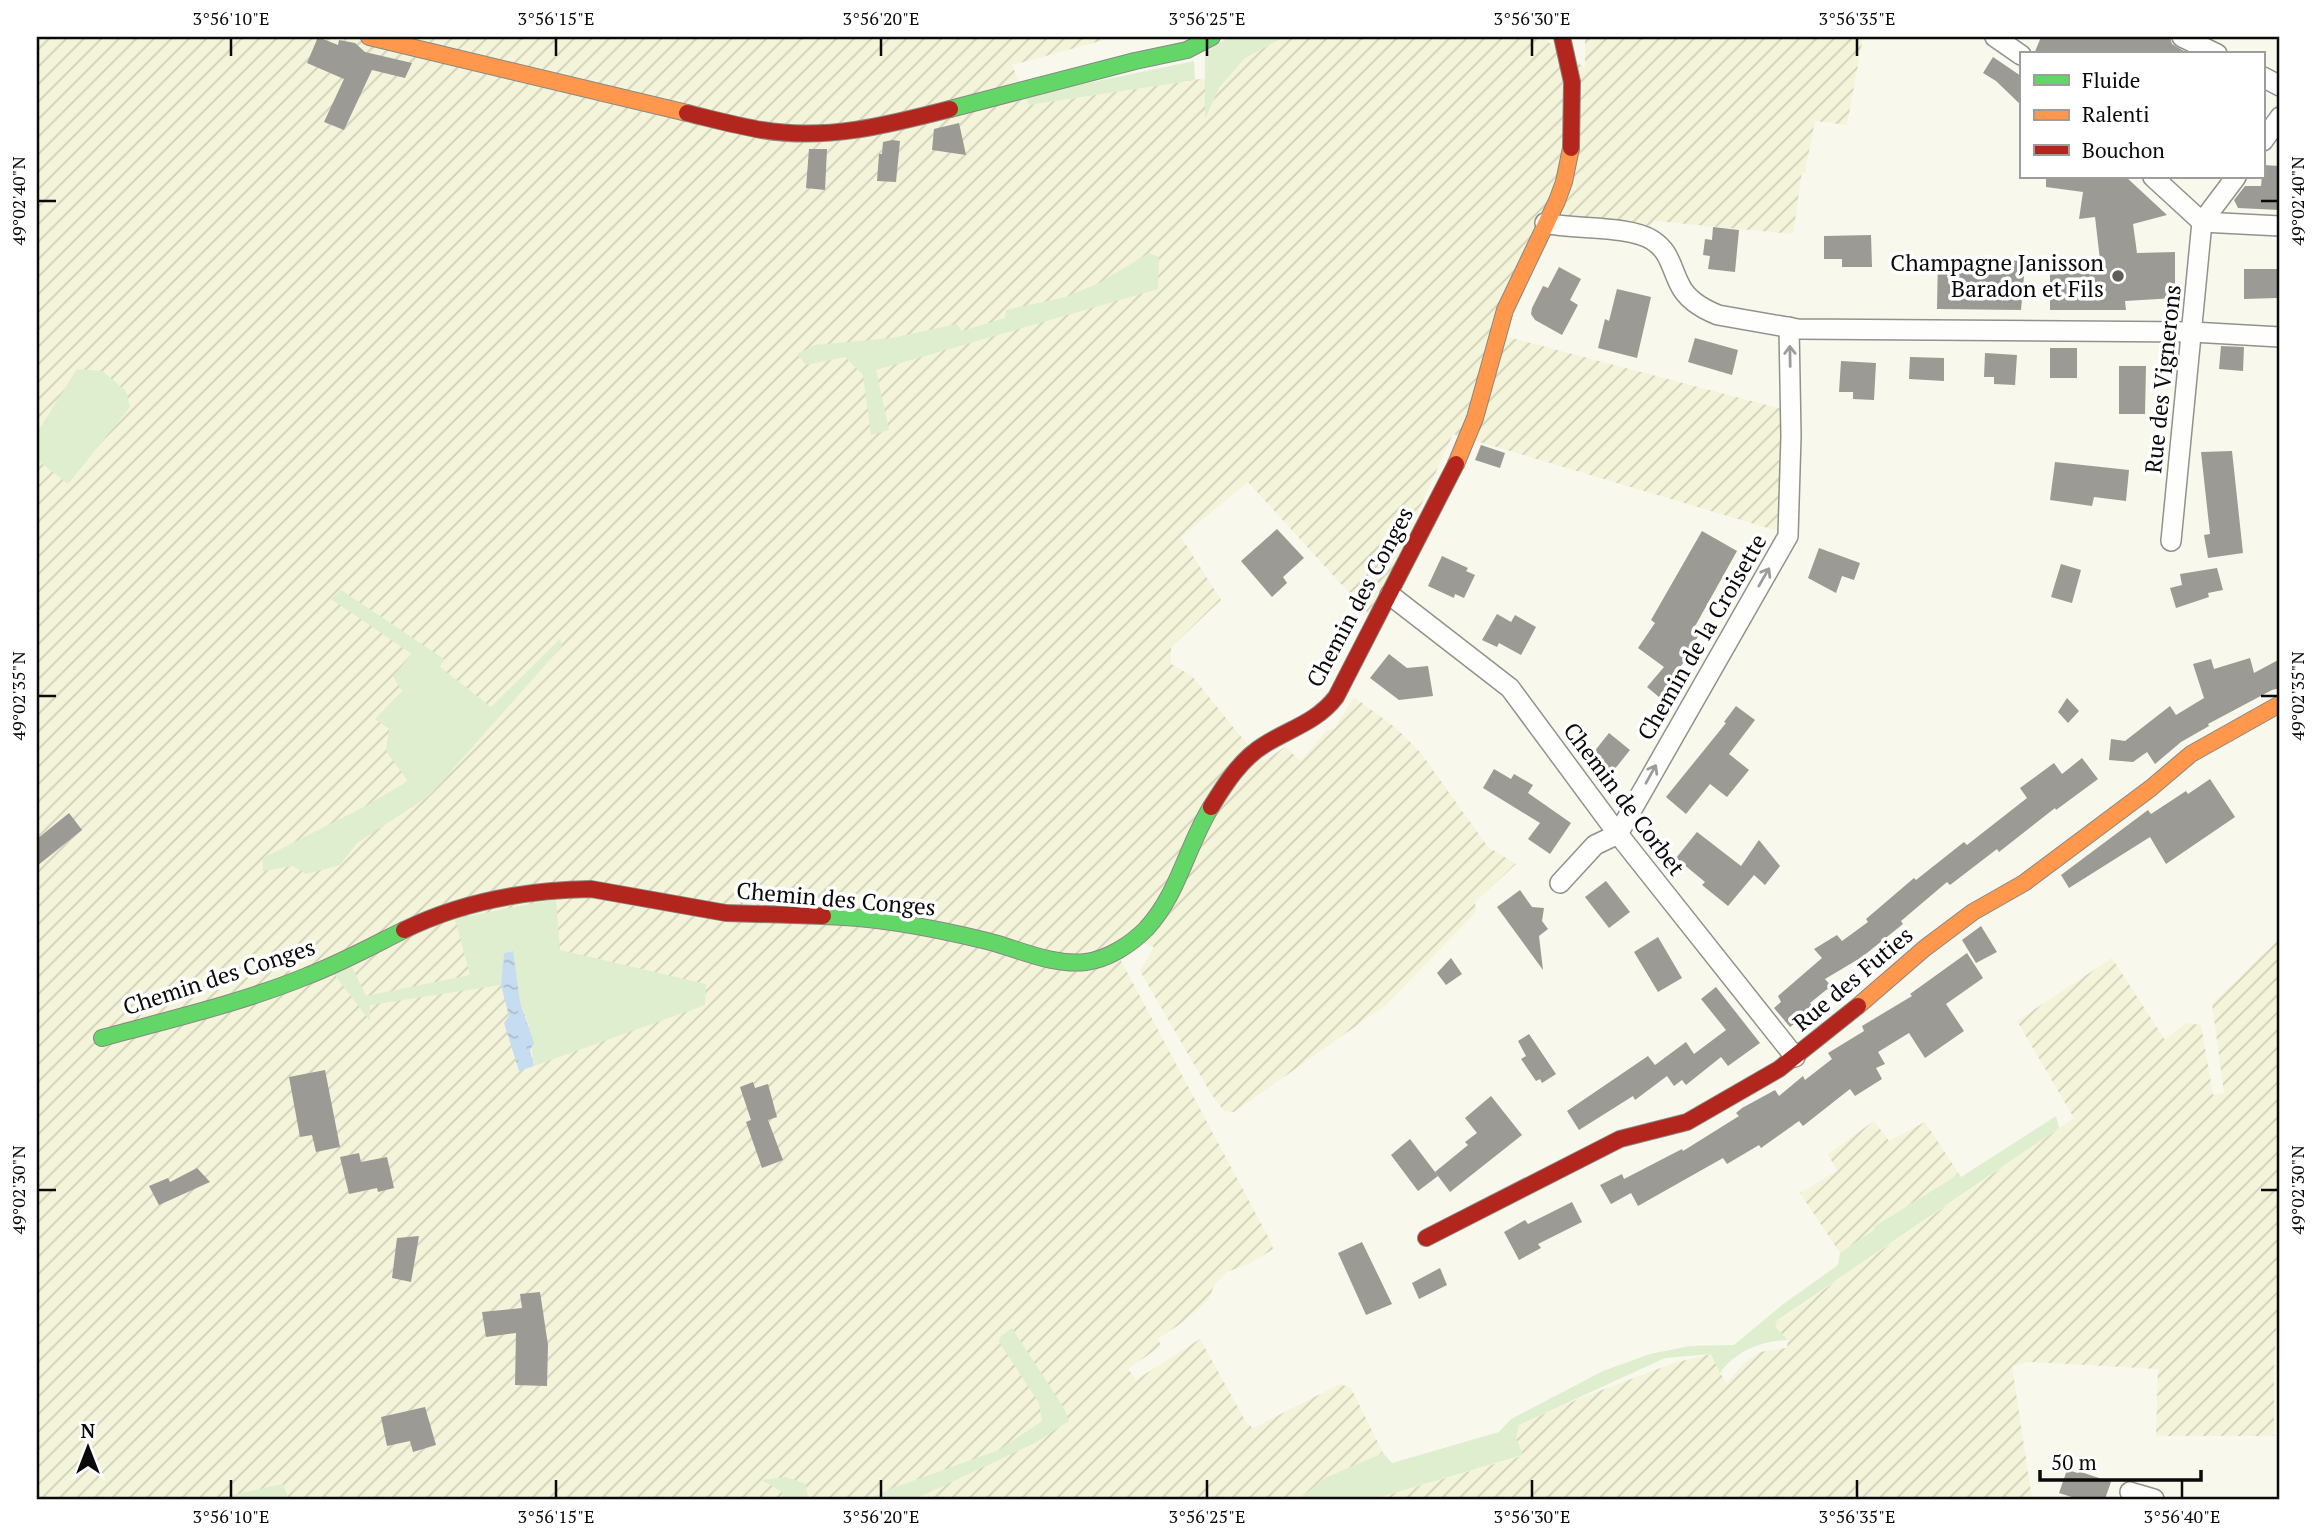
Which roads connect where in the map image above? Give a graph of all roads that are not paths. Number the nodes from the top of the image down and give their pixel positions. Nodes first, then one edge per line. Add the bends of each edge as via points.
1 (369, 37) edge
2 (1212, 37) edge
3 (1562, 37) edge
4 (1995, 37) edge
5 (2182, 37) edge
6 (2021, 48) edge
7 (2213, 52) edge
8 (2264, 78) edge
9 (2280, 86) edge
10 (2280, 117) edge
11 (2264, 140) edge
12 (2154, 178) edge
13 (2235, 178) edge
14 (2202, 222) junction
15 (1545, 223) junction
16 (2280, 226) edge
17 (1789, 327) junction
18 (2192, 332) junction
19 (2280, 337) edge
20 (2171, 541) dead end
21 (1390, 595) junction
22 (2280, 704) edge
23 (1618, 834) junction
24 (1560, 883) dead end
25 (102, 1038) dead end
26 (1795, 1057) junction
27 (1426, 1238) dead end
28 (2130, 1492) dead end
29 (2154, 1499) edge

1 - 2 street via 760,130 819,133 884,126 1187,50
3 - 15 street, Chemin des Conges via 1572,81 1571,155
4 - 6 street
5 - 7 street
8 - 9 street
10 - 11 street
12 - 14 street
13 - 14 street
14 - 16 street
14 - 18 street, Rue des Vignerons
15 - 17 street via 1649,238 1668,255 1688,296 1707,311
15 - 21 street, Chemin des Conges via 1505,309 1470,432
17 - 18 street
23 -> 17 street, Chemin de la Croisette via 1788,536
18 - 19 street
18 - 20 street, Rue des Vignerons
21 - 23 street, Chemin de Corbet via 1510,688
21 - 25 street, Chemin des Conges via 1332,702 1307,723 1251,755 1220,791 1177,882 1151,923 1125,947 1097,960 1053,961 997,943 903,924 709,911 608,891 573,889 466,905 290,983
22 - 26 street, Rue des Futies via 2191,754 2024,883 1973,912
23 - 24 street via 1595,845
23 - 26 street, Chemin de Corbet
26 - 27 street, Rue des Futies via 1687,1122 1620,1139
28 - 29 street

